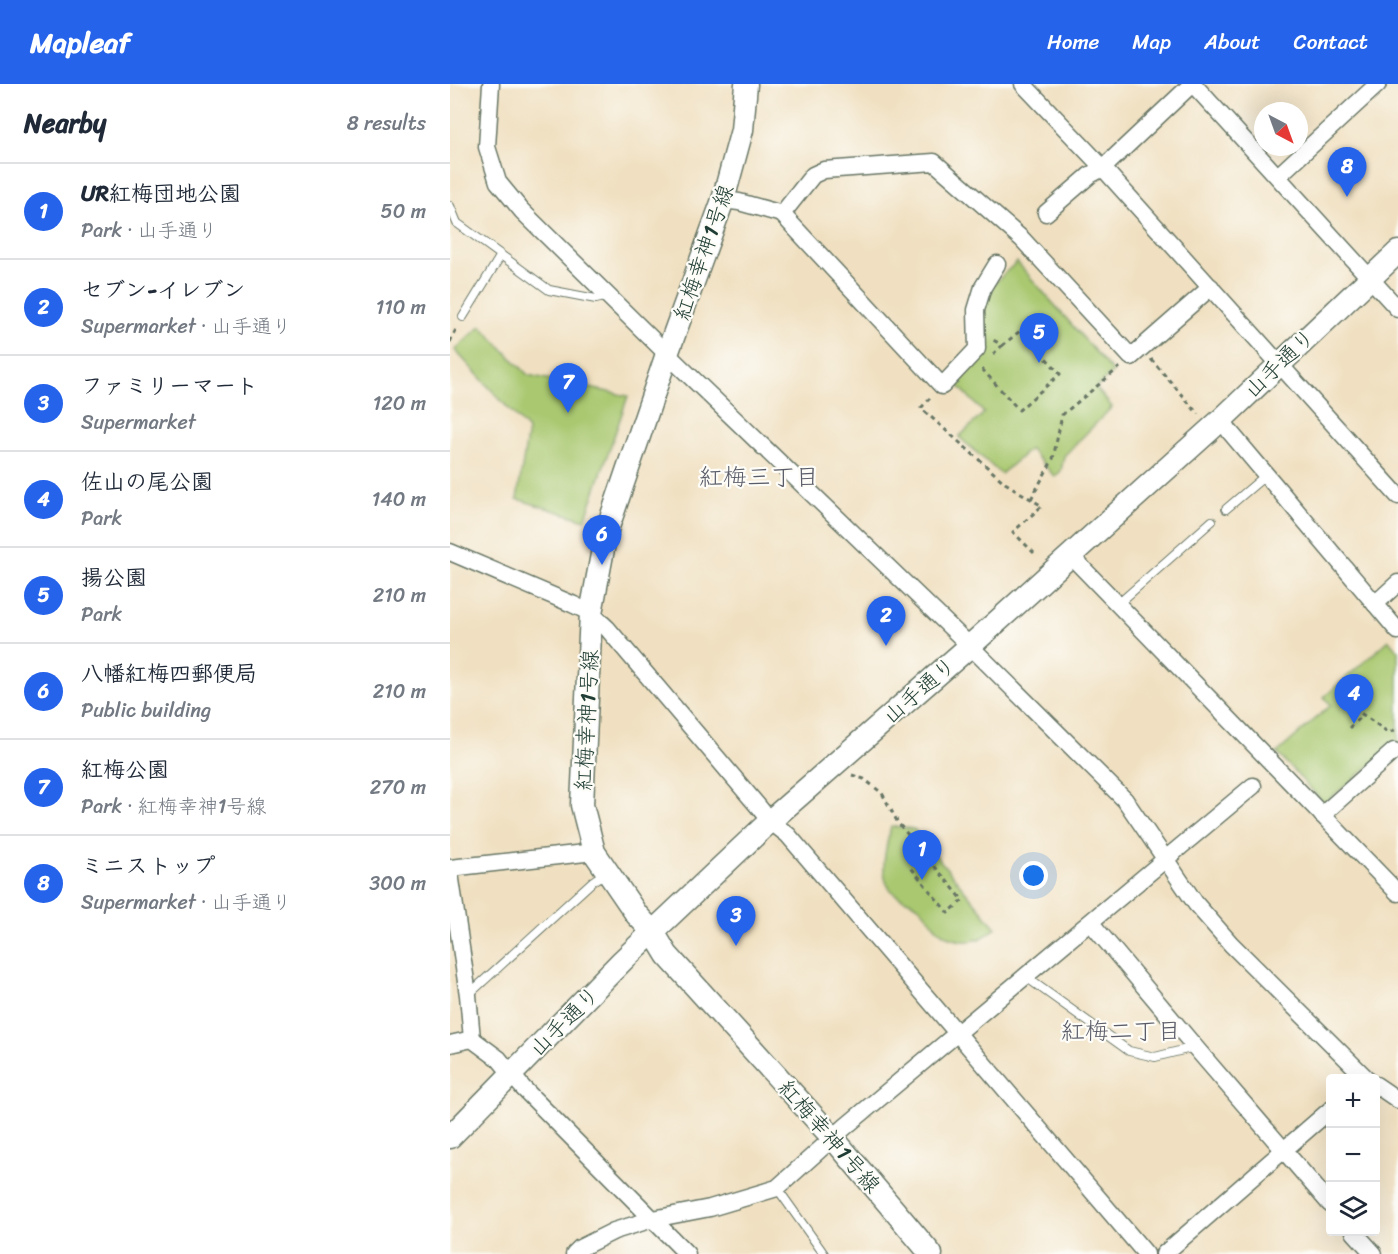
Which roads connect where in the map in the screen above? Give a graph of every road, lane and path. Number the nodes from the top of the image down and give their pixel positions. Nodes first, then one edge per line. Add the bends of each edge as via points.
1 (491, 84) edge
2 (746, 84) edge
3 (1023, 84) edge
4 (1192, 84) edge
5 (1378, 84) edge
6 (1103, 168) junction
7 (1278, 176) junction
8 (723, 200) junction
9 (450, 206) edge
10 (1046, 213) dead end
11 (782, 214) junction
12 (1398, 252) edge
13 (501, 255) junction
14 (997, 264) dead end
15 (1369, 279) junction
16 (1211, 287) junction
17 (608, 296) junction
18 (1398, 309) edge
19 (463, 317) joint
20 (978, 333) junction
21 (450, 342) edge
22 (1003, 345) junction
23 (1136, 353) junction
24 (667, 354) junction
25 (987, 359) dead end
26 (1278, 364) junction
27 (979, 366) dead end
28 (942, 386) junction
29 (1198, 414) dead end
30 (1222, 418) junction
31 (1266, 474) junction
32 (1398, 496) edge
33 (1031, 499) junction
34 (1226, 509) dead end
35 (1212, 521) dead end
36 (450, 552) edge
37 (1034, 553) dead end
38 (1070, 555) junction
39 (1398, 583) edge
40 (1375, 604) junction
41 (1117, 605) junction
42 (591, 613) junction
43 (1398, 631) edge
44 (970, 646) junction
45 (1339, 698) dead end
46 (1362, 715) junction
47 (1349, 728) dead end
48 (1398, 728) edge
49 (1394, 751) dead end
50 (851, 774) dead end
51 (1253, 786) dead end
52 (1322, 815) junction
53 (770, 821) junction
54 (594, 852) junction
55 (926, 857) junction
56 (1165, 860) junction
57 (450, 868) edge
58 (606, 872) junction
59 (450, 873) edge
60 (1398, 893) edge
61 (1091, 923) junction
62 (653, 932) junction
63 (1026, 977) junction
64 (468, 995) junction
65 (957, 1035) junction
66 (472, 1039) junction
67 (450, 1044) edge
68 (1195, 1047) junction
69 (511, 1074) junction
70 (1362, 1074) edge
71 (1380, 1088) edge
72 (1398, 1100) edge
73 (1326, 1113) edge
74 (450, 1137) edge
75 (833, 1138) junction
76 (1284, 1150) junction
77 (777, 1188) junction
78 (1326, 1199) edge
79 (653, 1219) junction
80 (1358, 1236) edge
81 (574, 1254) edge
82 (687, 1254) edge
83 (824, 1254) edge
84 (931, 1254) edge
85 (1146, 1254) edge
86 (1164, 1254) edge
87 (1374, 1254) edge

1 - 17 street via 487,147 498,182
2 - 8 street, 紅梅幸神1号線 via 742,130
3 - 6 street
4 - 6 street
4 - 7 street
5 - 7 street
6 - 10 street
6 - 16 street
7 - 15 street
8 - 11 street
8 - 24 street, 紅梅幸神1号線
9 - 13 lane via 457,223
11 - 23 street via 813,175 824,170 934,162 1022,239
11 - 28 street
12 - 15 street, 山手通り
13 - 17 lane via 549,290 596,299
13 - 19 lane
14 - 20 street via 983,287 976,310
15 - 18 street
15 - 26 street, 山手通り
16 - 23 street
16 - 26 street
17 - 24 street
19 - 21 path
20 - 22 path
20 - 28 street via 977,349
22 - 25 path
22 - 27 path via 1021,330 1060,374 1019,410
23 - 29 path
23 - 33 path via 1062,415 1053,459
24 - 42 street, 紅梅幸神1号線 via 606,533
24 - 44 street
26 - 30 street, 山手通り
26 - 32 street
28 - 33 path via 921,408 1005,483
30 - 31 street
30 - 38 street, 山手通り
31 - 34 lane
31 - 40 street
33 - 37 path via 1042,506 1013,532
35 - 41 lane
36 - 42 street
38 - 41 street
38 - 44 street, 山手通り
39 - 40 street
40 - 43 street
41 - 52 street
42 - 53 street
42 - 54 street, 紅梅幸神1号線 via 582,805
44 - 53 street, 山手通り
44 - 56 street via 1125,800
45 - 46 path
46 - 47 path
46 - 48 path via 1389,733
49 - 52 street
50 - 55 path via 882,793 898,824
51 - 56 street
52 - 60 street
53 - 62 street, 山手通り
53 - 65 street via 788,836
54 - 57 street
54 - 58 street, 紅梅幸神1号線
55 - 55 path via 963,900 948,913 912,869
56 - 61 street
56 - 70 street via 1231,944
58 - 62 street, 紅梅幸神1号線
58 - 64 lane
59 - 64 street
61 - 63 street
61 - 68 street
62 - 69 street, 山手通り
62 - 75 street, 紅梅幸神1号線 via 667,956
63 - 65 street
63 - 68 lane via 1129,1051 1155,1057
64 - 66 street
65 - 75 street
65 - 85 street
66 - 67 street
66 - 69 street via 499,1059
68 - 76 street
69 - 74 street, 山手通り
69 - 79 street
71 - 72 street
73 - 76 street
75 - 77 street
75 - 84 street, 紅梅幸神1号線
76 - 78 street
76 - 86 street
77 - 79 street via 710,1208
77 - 83 lane
79 - 81 street via 614,1231
79 - 82 street
80 - 87 street

